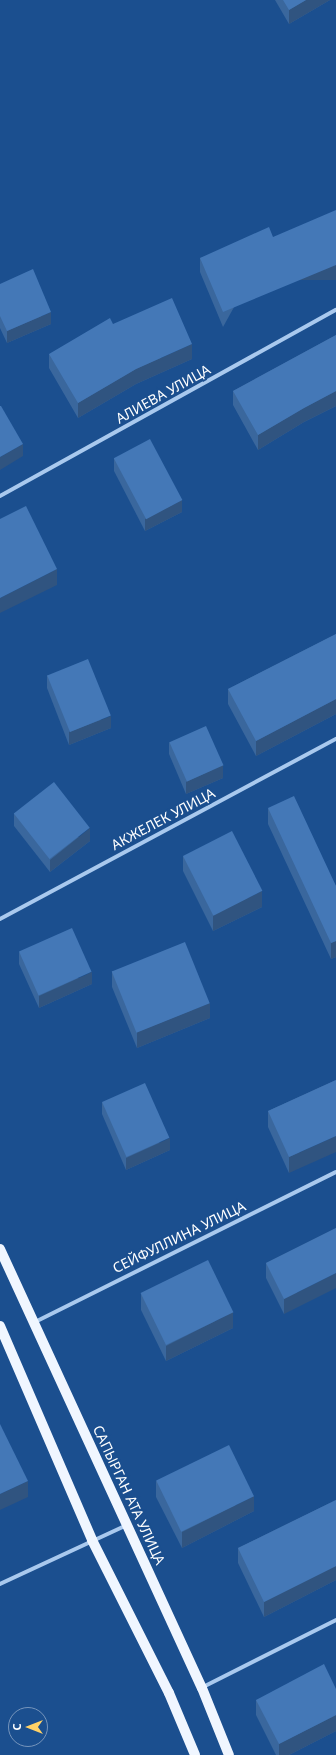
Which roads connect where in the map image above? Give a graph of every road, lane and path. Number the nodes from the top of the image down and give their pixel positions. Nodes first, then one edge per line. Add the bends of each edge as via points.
1 (336, 310) edge
2 (0, 496) edge
3 (336, 739) edge
4 (0, 919) edge
5 (336, 1172) edge
6 (0, 1248) edge
7 (32, 1323) junction
8 (0, 1326) edge
9 (128, 1525) junction
10 (92, 1540) junction
11 (0, 1584) edge
12 (336, 1620) edge
13 (202, 1688) junction
14 (195, 1755) edge
15 (229, 1755) edge

1 - 2 street, АЛИЕВА УЛИЦА
3 - 4 street, АКЖЕЛЕК УЛИЦА
5 - 7 street, СЕЙФУЛЛИНА УЛИЦА
6 - 7 main road, САПЫРГАН АТА УЛИЦА
7 - 9 main road, САПЫРГАН АТА УЛИЦА
8 - 10 main road
9 - 10 street
9 - 13 main road, САПЫРГАН АТА УЛИЦА
10 - 11 street
10 - 14 main road via 169,1692
12 - 13 street
13 - 15 main road, САПЫРГАН АТА УЛИЦА

